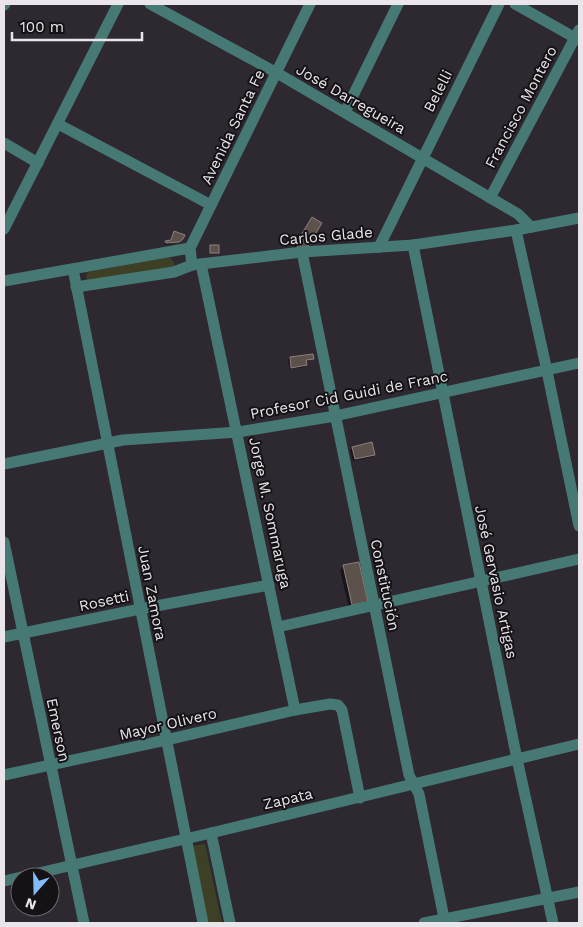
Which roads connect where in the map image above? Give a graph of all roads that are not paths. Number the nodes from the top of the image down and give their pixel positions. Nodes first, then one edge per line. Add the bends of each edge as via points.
1 (118, 4) edge
2 (150, 4) edge
3 (310, 4) edge
4 (398, 4) edge
5 (499, 4) edge
6 (515, 4) edge
7 (578, 36) edge
8 (276, 73) junction
9 (345, 112) junction
10 (58, 124) junction
11 (4, 143) edge
12 (422, 158) junction
13 (38, 163) junction
14 (490, 198) junction
15 (211, 205) junction
16 (579, 218) edge
17 (531, 227) junction
18 (4, 229) edge
19 (516, 230) junction
20 (413, 245) junction
21 (379, 247) junction
22 (190, 248) junction
23 (302, 252) junction
24 (197, 264) junction
25 (73, 269) junction
26 (4, 281) edge
27 (76, 287) junction
28 (579, 364) edge
29 (548, 370) junction
30 (442, 392) junction
31 (335, 416) junction
32 (238, 432) junction
33 (107, 443) junction
34 (4, 464) edge
35 (579, 526) edge
36 (4, 542) edge
37 (579, 558) edge
38 (481, 580) junction
39 (269, 585) junction
40 (374, 606) junction
41 (140, 609) junction
42 (278, 627) junction
43 (22, 633) junction
44 (4, 638) edge
45 (295, 710) junction
46 (166, 740) junction
47 (579, 744) edge
48 (517, 759) junction
49 (50, 765) junction
50 (4, 775) edge
51 (414, 783) junction
52 (360, 798) junction
53 (211, 834) junction
54 (186, 838) junction
55 (71, 865) junction
56 (4, 880) edge
57 (579, 892) edge
58 (548, 899) junction
59 (444, 921) edge
60 (84, 923) edge
61 (203, 923) edge
62 (230, 923) edge
63 (424, 923) edge
64 (553, 923) edge

1 - 10 street
2 - 8 street, José Darregueira
3 - 8 street, Avenida Santa Fe
4 - 9 street
5 - 12 street, Belelli
6 - 7 street
7 - 14 street, Francisco Montero
8 - 9 street, José Darregueira
8 - 15 street, Avenida Santa Fe
9 - 12 street, José Darregueira
10 - 13 street
10 - 15 street
11 - 13 street
12 - 14 street, José Darregueira
12 - 21 street, Belelli
13 - 18 street
14 - 17 street, José Darregueira via 518,214
15 - 22 street, Avenida Santa Fe
16 - 17 street, Carlos Glade
17 - 19 street, Carlos Glade
19 - 20 street, Carlos Glade
19 - 29 street
20 - 21 street, Carlos Glade
20 - 30 street, José Gervasio Artigas
21 - 23 street, Carlos Glade
22 - 24 street
22 - 25 street
23 - 24 street, Carlos Glade
23 - 31 street, Constitución
24 - 27 street, Carlos Glade via 174,272
24 - 32 street, Jorge M. Sommaruga
25 - 26 street
25 - 27 street, Juan Zamora
27 - 33 street, Juan Zamora
28 - 29 street, Profesor Cid Guidi de Franc
29 - 30 street, Profesor Cid Guidi de Franc
29 - 35 street
30 - 31 street, Profesor Cid Guidi de Franc
30 - 38 street, José Gervasio Artigas
31 - 32 street, Profesor Cid Guidi de Franc
31 - 40 street, Constitución
32 - 33 street, Profesor Cid Guidi de Franc via 135,438
32 - 39 street, Jorge M. Sommaruga
33 - 34 street, Profesor Cid Guidi de Franc
33 - 41 street, Juan Zamora
36 - 43 street, Emerson
37 - 38 street
38 - 40 street
38 - 48 street, José Gervasio Artigas
39 - 41 street, Rosetti
39 - 42 street, Jorge M. Sommaruga
40 - 42 street
40 - 51 street, Constitución via 409,775
41 - 43 street, Rosetti
41 - 46 street, Juan Zamora
42 - 45 street, Jorge M. Sommaruga
43 - 44 street, Rosetti
43 - 49 street, Emerson
45 - 46 street, Mayor Olivero
45 - 52 street, Mayor Olivero via 330,704 338,705 342,710
46 - 49 street, Mayor Olivero
46 - 54 street, Juan Zamora
47 - 48 street, Zapata
48 - 51 street, Zapata
48 - 58 street, José Gervasio Artigas
49 - 50 street, Mayor Olivero
49 - 55 street, Emerson
51 - 52 street, Zapata
51 - 59 street, Constitución via 419,794
52 - 53 street, Zapata
53 - 54 street, Zapata
53 - 62 street
54 - 55 street, Zapata
54 - 61 street, Juan Zamora
55 - 56 street, Zapata
55 - 60 street, Emerson
57 - 58 street
58 - 59 street
58 - 64 street, José Gervasio Artigas
59 - 63 street

